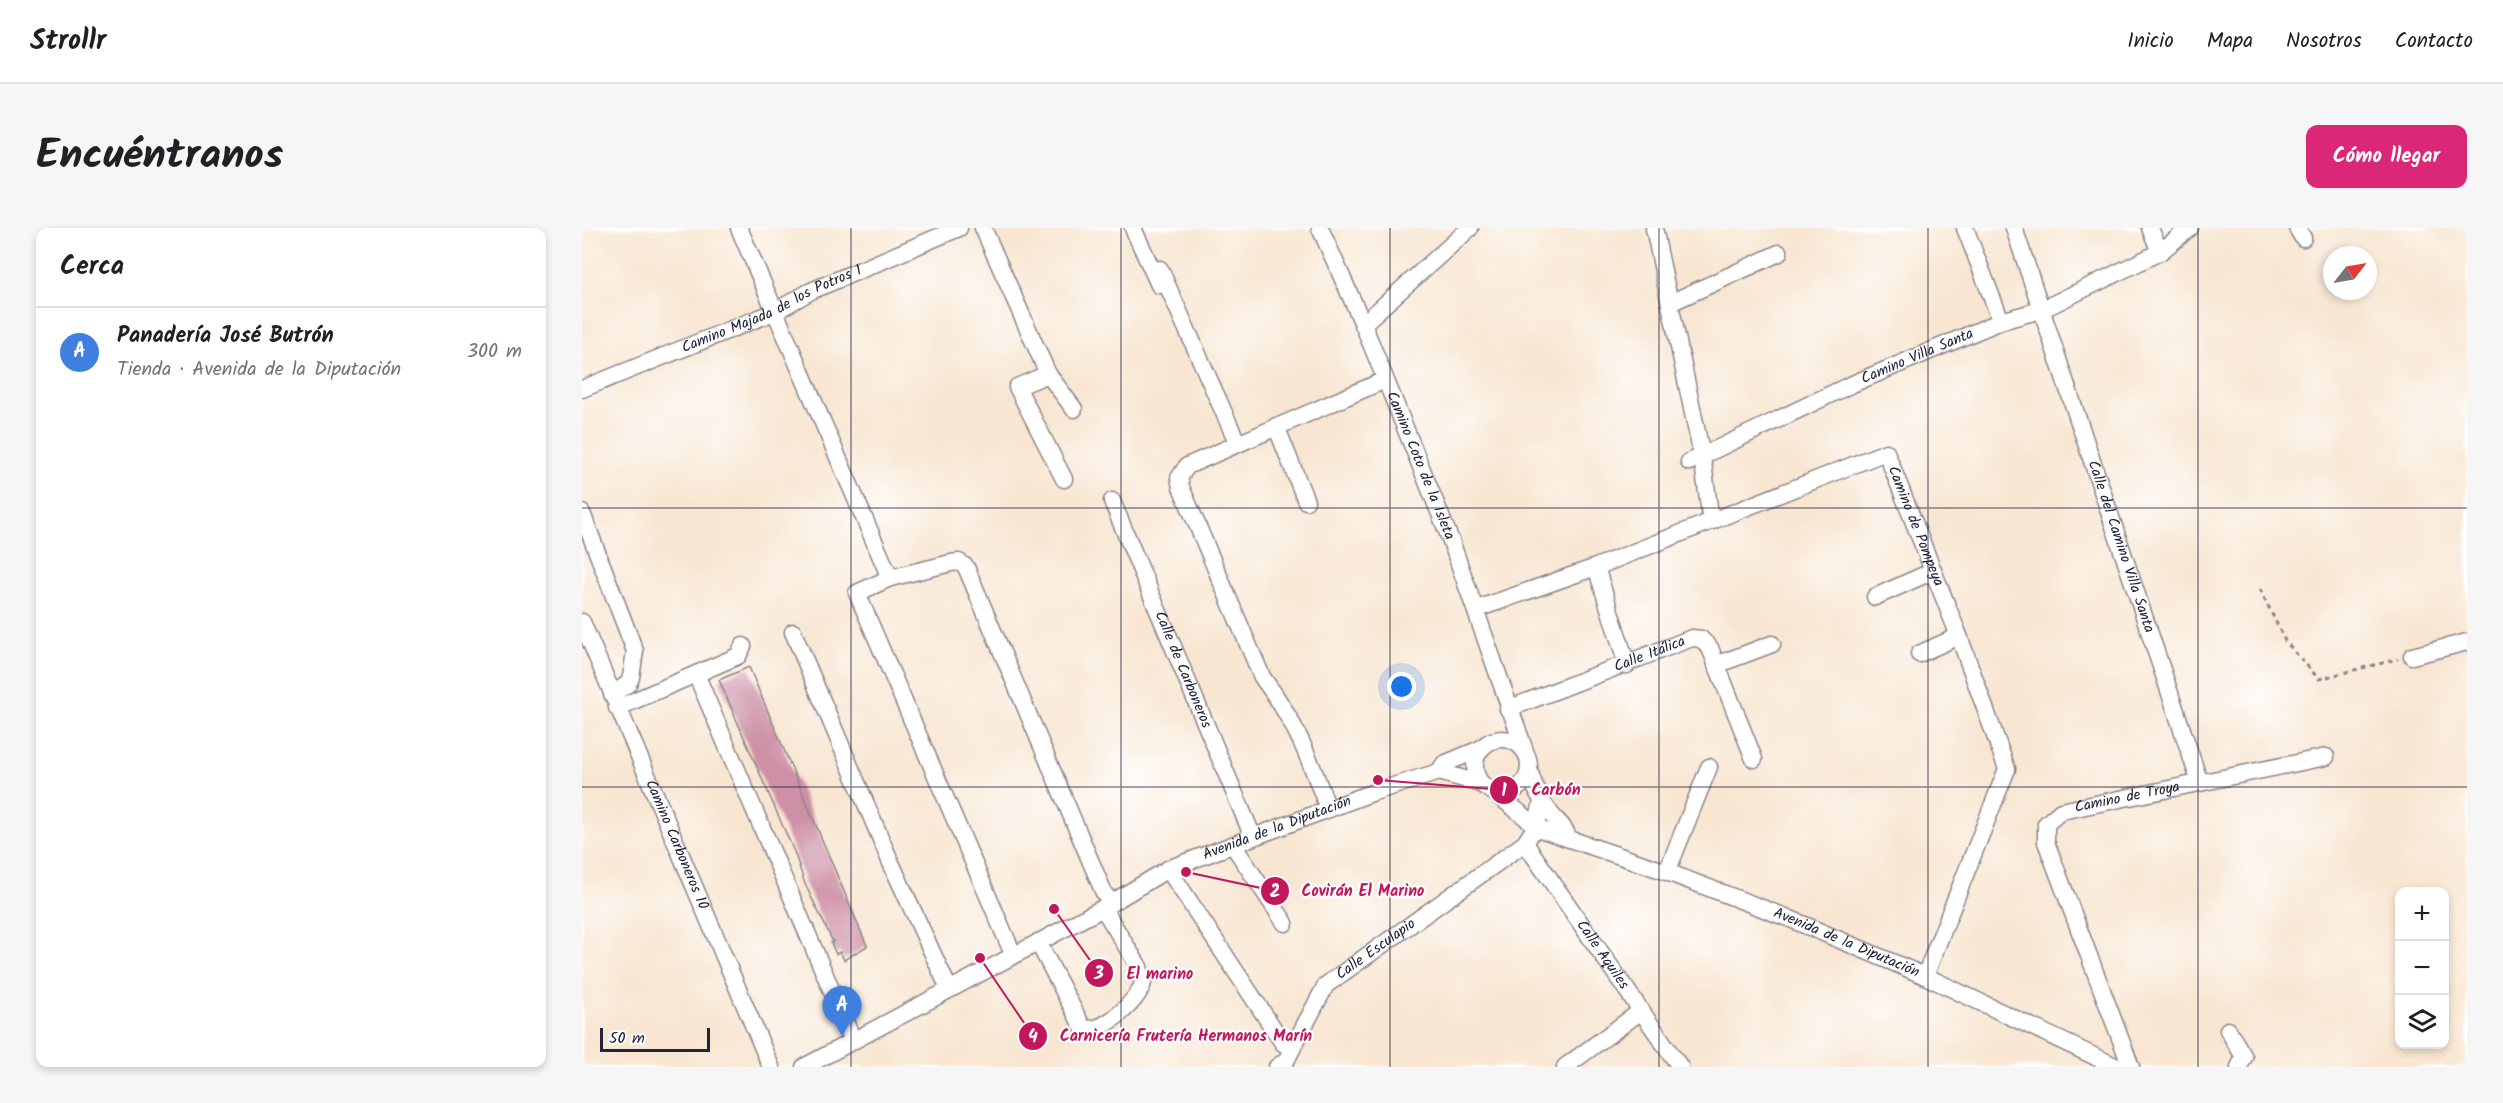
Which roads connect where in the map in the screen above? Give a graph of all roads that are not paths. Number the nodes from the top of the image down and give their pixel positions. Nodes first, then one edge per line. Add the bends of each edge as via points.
1 (739, 228) edge
2 (959, 228) edge
3 (983, 228) edge
4 (1133, 228) edge
5 (1320, 228) edge
6 (1470, 228) edge
7 (1654, 228) edge
8 (1965, 228) edge
9 (2014, 228) edge
10 (2150, 228) edge
11 (2190, 228) edge
12 (2160, 252) junction
13 (1779, 253) dead end
14 (1161, 269) dead end
15 (1670, 303) junction
16 (2041, 310) junction
17 (774, 312) junction
18 (2001, 321) junction
19 (1363, 324) junction
20 (1184, 344) dead end
21 (1048, 374) junction
22 (1385, 380) junction
23 (582, 389) edge
24 (1074, 410) dead end
25 (1276, 426) junction
26 (1238, 442) junction
27 (1695, 459) junction
28 (1064, 479) dead end
29 (1112, 501) dead end
30 (1305, 501) dead end
31 (582, 513) edge
32 (1711, 521) junction
33 (1596, 567) junction
34 (1933, 571) junction
35 (889, 574) junction
36 (1875, 597) dead end
37 (1476, 609) junction
38 (582, 622) edge
39 (793, 632) dead end
40 (1959, 636) junction
41 (2467, 642) edge
42 (1772, 644) dead end
43 (743, 646) dead end
44 (1919, 654) dead end
45 (2412, 656) road end
46 (1627, 665) junction
47 (1716, 665) junction
48 (696, 674) junction
49 (615, 701) junction
50 (1508, 709) junction
51 (1485, 745) junction
52 (1524, 748) junction
53 (2326, 757) dead end
54 (1754, 759) dead end
55 (1709, 767) dead end
56 (1529, 770) junction
57 (1439, 772) junction
58 (2200, 783) junction
59 (1488, 788) junction
60 (1542, 802) junction
61 (1328, 809) junction
62 (1536, 826) junction
63 (1253, 837) junction
64 (1568, 837) junction
65 (1525, 843) junction
66 (1233, 845) junction
67 (1167, 869) junction
68 (1667, 872) junction
69 (1107, 905) junction
70 (1285, 923) dead end
71 (1038, 942) junction
72 (1013, 954) junction
73 (1925, 976) junction
74 (949, 989) junction
75 (1641, 1011) junction
76 (2228, 1030) dead end
77 (853, 1040) junction
78 (1286, 1061) edge
79 (771, 1067) edge
80 (804, 1067) edge
81 (1565, 1067) edge
82 (1680, 1067) edge
83 (2117, 1067) edge
84 (2131, 1067) edge
85 (2240, 1067) edge

1 - 17 street
2 - 17 street, Camino Majada de los Potros 1 via 811,291
3 - 21 street
4 - 20 street
5 - 19 street, Camino Coto de la Isleta
6 - 19 street
7 - 15 street
8 - 18 street
9 - 16 street, Calle del Camino Villa Santa
10 - 12 street
11 - 12 street, Camino Villa Santa
12 - 16 street, Camino Villa Santa
13 - 15 street
14 - 26 street
15 - 27 street
16 - 18 street, Camino Villa Santa
16 - 58 street, Calle del Camino Villa Santa
17 - 23 street, Camino Majada de los Potros 1
17 - 35 street
18 - 27 street, Camino Villa Santa via 1850,385
19 - 22 street, Camino Coto de la Isleta
21 - 24 street
21 - 28 street via 1017,387
22 - 25 street
22 - 37 street, Camino Coto de la Isleta
25 - 26 street
25 - 30 street
26 - 61 street via 1187,466 1180,473 1179,482 1262,677 1301,736
27 - 32 street
29 - 63 street, Calle de Carboneros
31 - 49 street via 635,651 631,677
32 - 33 street, Camino de Pompeya
32 - 34 street, Camino de Pompeya via 1886,452
33 - 37 street, Camino de Pompeya
33 - 46 street
34 - 36 street
34 - 40 street, Camino de Pompeya
35 - 69 street via 959,562 968,571
35 - 72 street via 857,593
37 - 50 street, Camino Coto de la Isleta
38 - 49 street, Camino Carboneros 10
39 - 74 street
40 - 44 street
40 - 73 street, Camino de Pompeya via 2007,769
41 - 45 street
42 - 47 street
43 - 48 street via 738,656
46 - 47 street, Calle Itálica via 1697,638 1708,644
46 - 50 street, Calle Itálica
47 - 54 street, Calle Itálica
48 - 49 street
48 - 77 street
49 - 79 street, Camino Carboneros 10
50 - 51 street
50 - 52 street, Camino Coto de la Isleta
51 - 52 street via 1503,739
51 - 57 street, Avenida de la Diputación via 1444,764
51 - 59 street via 1475,769
52 - 56 street
53 - 58 street, Camino de Troya
55 - 68 street
56 - 59 street via 1517,789 1502,793
56 - 60 street
57 - 59 street, Avenida de la Diputación
57 - 61 street, Avenida de la Diputación
58 - 84 street, Camino de Troya via 2061,811 2046,824 2046,842
59 - 62 street, Avenida de la Diputación
60 - 62 street, Calle Esculapio
60 - 64 street via 1566,829
61 - 63 street, Avenida de la Diputación
62 - 64 street, Avenida de la Diputación via 1561,838
62 - 65 street, Calle Esculapio
63 - 66 street, Avenida de la Diputación
64 - 68 street, Avenida de la Diputación
65 - 75 street, Calle Aquiles
65 - 78 street, Calle Esculapio via 1326,985
66 - 67 street, Avenida de la Diputación
66 - 70 street
67 - 69 street, Avenida de la Diputación
67 - 78 street via 1283,1043
68 - 73 street, Avenida de la Diputación
69 - 71 street, Avenida de la Diputación
69 - 71 street via 1139,967 1143,983 1133,1004 1096,1029 1082,1026
71 - 72 street, Avenida de la Diputación
72 - 74 street, Avenida de la Diputación
73 - 83 street, Avenida de la Diputación
74 - 77 street, Avenida de la Diputación
75 - 81 street
75 - 82 street, Calle Aquiles
76 - 85 street via 2244,1057
77 - 80 street, Avenida de la Diputación

